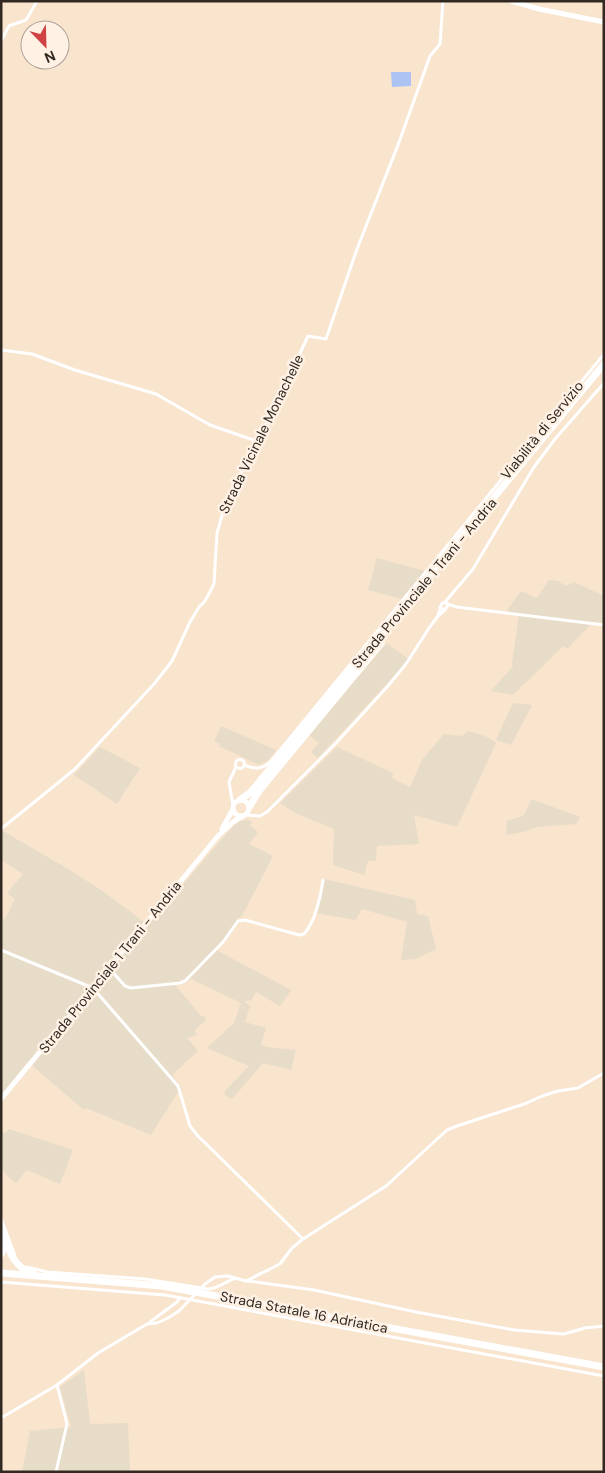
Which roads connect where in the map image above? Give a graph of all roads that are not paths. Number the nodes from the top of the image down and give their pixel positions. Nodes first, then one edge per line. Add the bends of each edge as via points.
1 (36, 1) edge
2 (443, 1) edge
3 (512, 1) edge
4 (604, 22) edge
5 (1, 42) edge
6 (1, 350) edge
7 (604, 354) edge
8 (604, 364) edge
9 (604, 372) edge
10 (604, 383) edge
11 (259, 442) junction
12 (446, 603) junction
13 (440, 607) junction
14 (457, 607) junction
15 (446, 609) junction
16 (438, 616) junction
17 (604, 625) edge
18 (244, 766) junction
19 (236, 767) junction
20 (241, 799) junction
21 (233, 807) junction
22 (250, 807) junction
23 (244, 816) junction
24 (254, 816) junction
25 (1, 829) edge
26 (218, 836) junction
27 (323, 880) dead end
28 (1, 950) edge
29 (109, 968) junction
30 (93, 988) junction
31 (604, 1073) edge
32 (1, 1099) edge
33 (1, 1218) edge
34 (2, 1231) edge
35 (303, 1239) junction
36 (1, 1254) edge
37 (1, 1273) edge
38 (1, 1277) edge
39 (52, 1277) junction
40 (236, 1278) junction
41 (246, 1281) junction
42 (1, 1282) edge
43 (180, 1298) junction
44 (147, 1324) junction
45 (604, 1326) edge
46 (604, 1369) edge
47 (604, 1376) edge
48 (57, 1385) junction
49 (1, 1418) edge
50 (56, 1472) edge

1 - 5 street via 26,20 9,26
2 - 11 street, Strada Vicinale Monachelle via 440,44 430,56 326,340 308,336
3 - 4 main road
6 - 11 street via 32,354 156,394 210,425
7 - 18 street, Viabilità di Servizio via 272,760 258,769
8 - 20 highway, Strada Provinciale 1 Trani - Andria via 250,793
9 - 22 highway, Strada Provinciale 1 Trani - Andria via 265,783
10 - 12 street via 534,467 473,569
11 - 25 street, Strada Vicinale Monachelle via 234,485 219,521 214,584 190,622 172,661 76,769
12 - 13 street
12 - 14 street
12 - 15 street
13 - 15 street
13 - 16 street
14 - 15 street
14 - 17 street
15 - 16 street
16 - 24 street via 406,664 337,742 273,807
18 - 19 street
18 - 19 street via 239,760
19 - 21 street via 229,782
20 - 21 main road, Strada Provinciale 1 Trani - Andria
20 - 22 main road
21 - 23 main road via 235,814
21 - 26 main road, Strada Provinciale 1 Trani - Andria
22 - 23 main road, Strada Provinciale 1 Trani - Andria
22 - 24 street
23 - 24 street
23 - 26 main road, Strada Provinciale 1 Trani - Andria
26 - 29 main road, Strada Provinciale 1 Trani - Andria
27 - 29 street via 304,934 238,921 223,942 189,978 180,983 131,988 125,986
28 - 30 street
29 - 30 main road, Strada Provinciale 1 Trani - Andria
30 - 32 main road, Strada Provinciale 1 Trani - Andria
30 - 35 street via 178,1086 190,1126 198,1136
31 - 35 street via 578,1088 558,1090 448,1130 386,1186
33 - 40 street via 22,1265 37,1270 145,1279 208,1289
34 - 36 highway via 4,1248
34 - 39 highway via 14,1260 22,1269
35 - 41 street via 280,1264
37 - 39 highway, Strada Statale 16 Adriatica
38 - 46 highway, Strada Statale 16 Adriatica via 163,1290
39 - 46 highway, Strada Statale 16 Adriatica via 162,1286
40 - 41 street
40 - 44 street via 215,1277 168,1318
41 - 45 street via 314,1290 514,1330 564,1334
42 - 43 street
43 - 44 street
43 - 47 street
44 - 48 street via 98,1353
48 - 49 street
48 - 50 street via 67,1424

